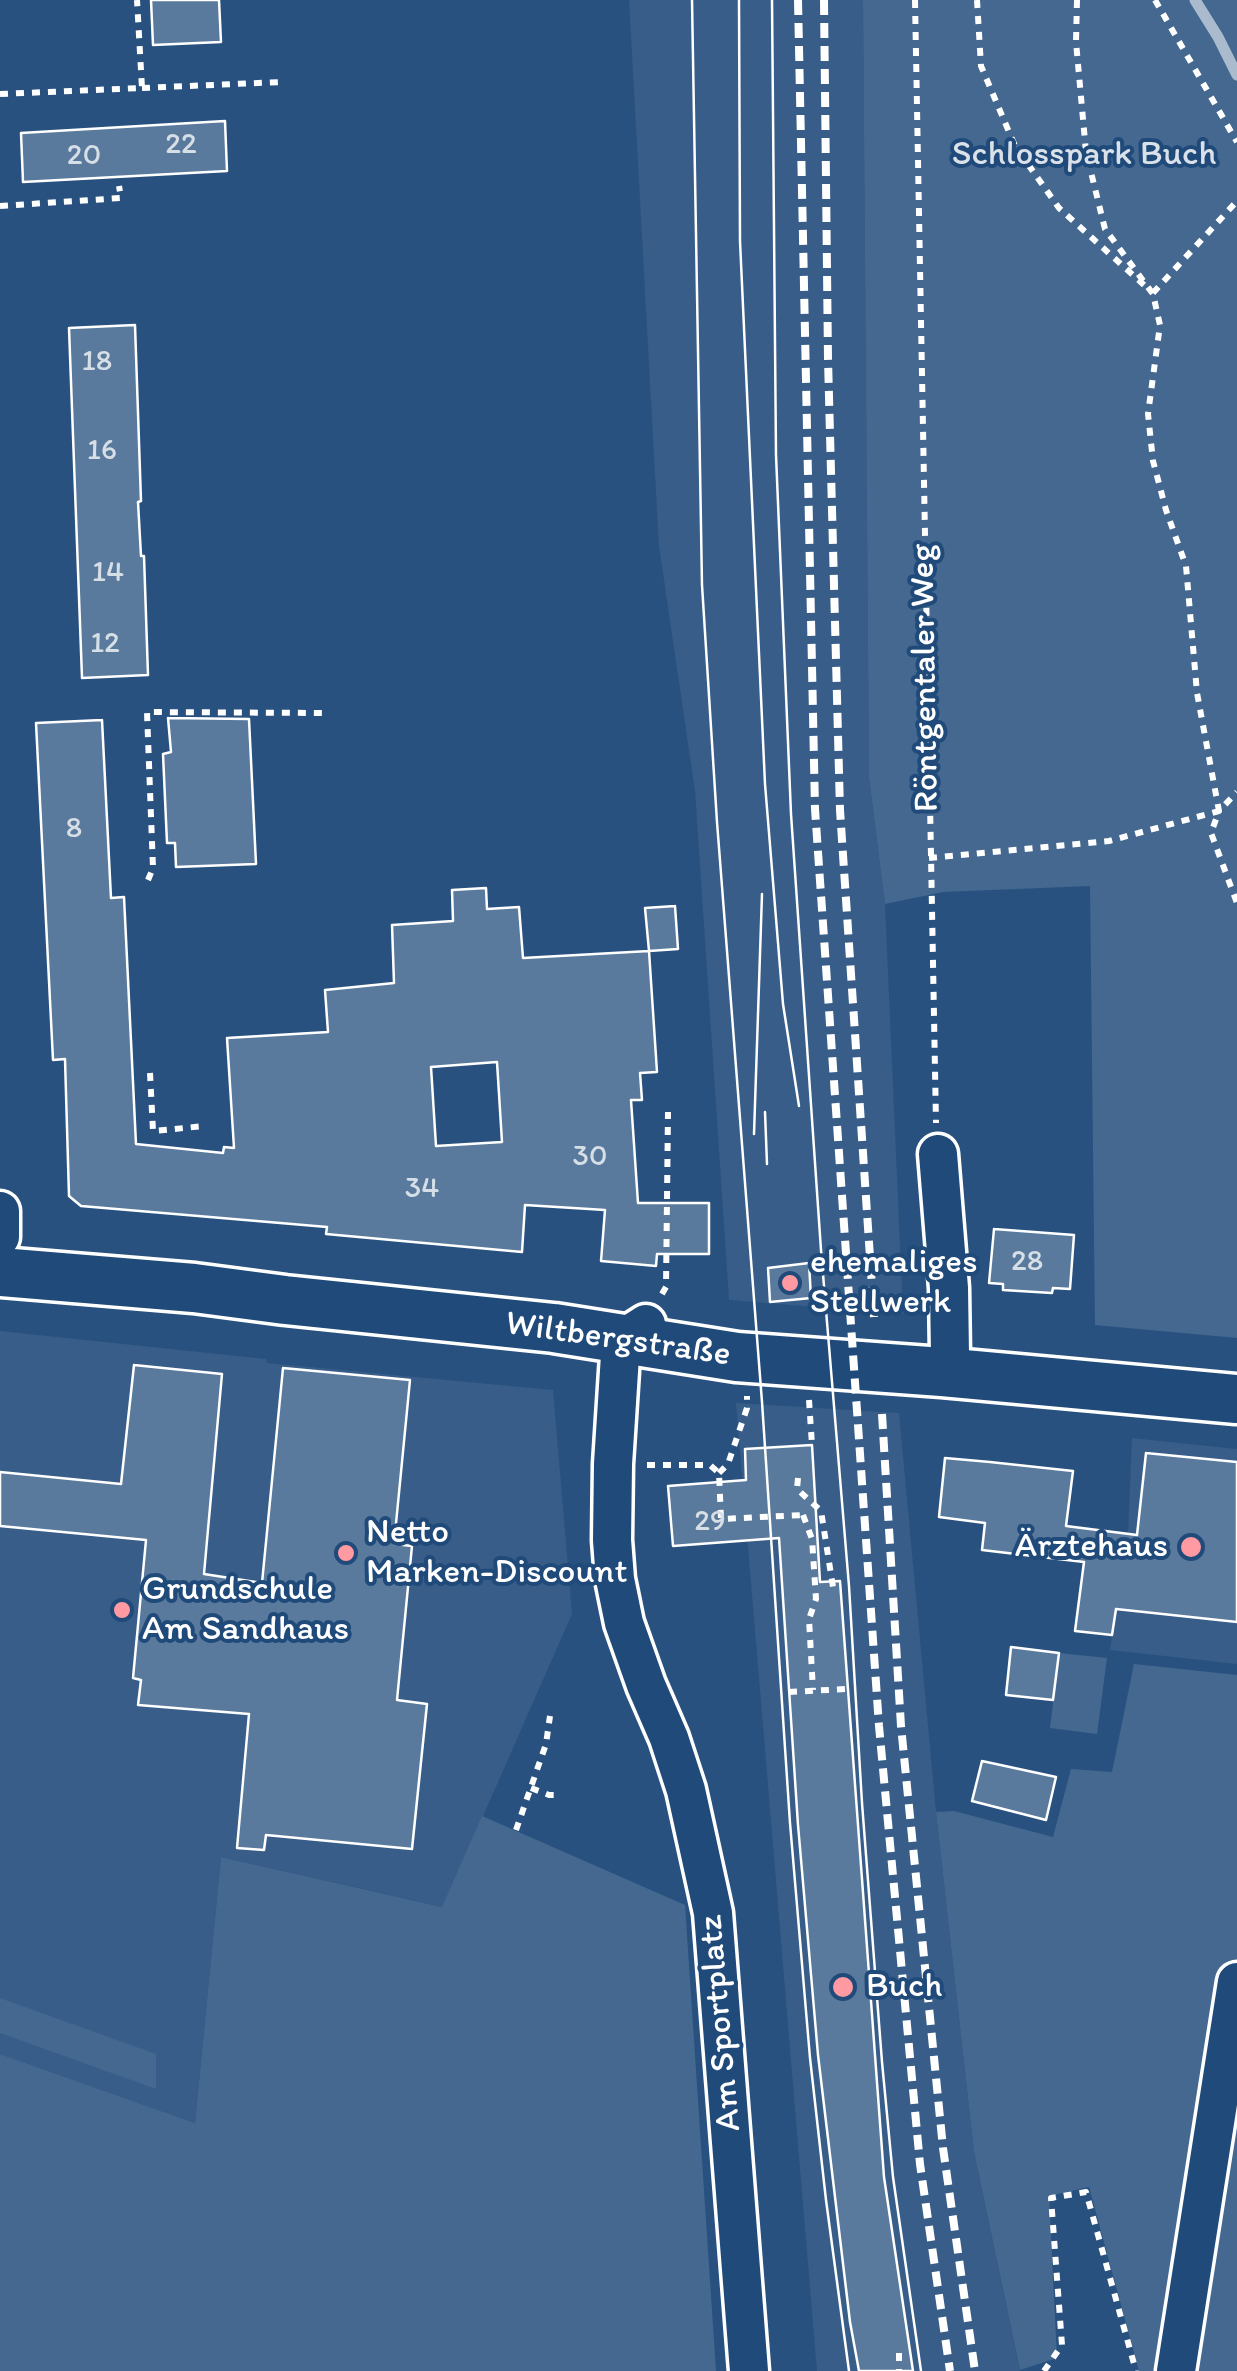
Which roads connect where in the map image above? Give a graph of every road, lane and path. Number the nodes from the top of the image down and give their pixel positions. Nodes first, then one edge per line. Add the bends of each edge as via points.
1 (137, 0) edge
2 (915, 0) edge
3 (978, 0) edge
4 (1077, 0) edge
5 (1156, 0) edge
6 (281, 82) dead end
7 (142, 88) junction
8 (0, 94) edge
9 (1237, 142) edge
10 (119, 186) dead end
11 (1237, 201) edge
12 (0, 206) edge
13 (1153, 294) junction
14 (322, 713) dead end
15 (1237, 792) edge
16 (1219, 810) junction
17 (930, 858) junction
18 (148, 880) dead end
19 (1237, 903) edge
20 (150, 1073) dead end
21 (668, 1112) dead end
22 (205, 1126) dead end
23 (938, 1154) joint
24 (0, 1212) edge
25 (0, 1237) edge
26 (0, 1272) edge
27 (666, 1288) dead end
28 (621, 1340) junction
29 (950, 1355) junction
30 (746, 1389) dead end
31 (809, 1394) dead end
32 (1182, 1395) junction
33 (1237, 1399) edge
34 (812, 1445) dead end
35 (612, 1464) junction
36 (719, 1473) junction
37 (798, 1478) dead end
38 (803, 1515) junction
39 (803, 1530) dead end
40 (832, 1588) dead end
41 (847, 1689) dead end
42 (814, 1690) junction
43 (789, 1692) dead end
44 (550, 1716) dead end
45 (531, 1788) junction
46 (561, 1794) dead end
47 (516, 1830) dead end
48 (1237, 1982) edge
49 (898, 2354) dead end
50 (1180, 2370) edge
51 (749, 2371) edge
52 (899, 2371) edge
53 (1044, 2371) edge
54 (1136, 2371) edge

1 - 7 path
2 - 17 path, Röntgentaler Weg
3 - 13 path via 981,66 1015,146 1059,208
4 - 13 path via 1086,152 1104,229
5 - 9 path
6 - 7 path
7 - 8 path
10 - 12 path via 121,198
11 - 13 path
13 - 16 path via 1160,325 1148,414 1153,461 1186,566 1198,693
14 - 18 path via 146,712 154,868
15 - 16 path
16 - 17 path via 1109,841
16 - 19 path via 1211,833
17 - 23 path, Röntgentaler Weg
20 - 22 path via 153,1131
21 - 27 path
23 - 29 street
24 - 25 street
26 - 28 main road, Wiltbergstraße via 194,1288
28 - 29 street via 646,1324
28 - 32 main road, Wiltbergstraße via 737,1357
28 - 35 street, Am Sportplatz
29 - 32 street via 1143,1374
30 - 36 path via 748,1408
31 - 34 path
32 - 33 main road, Wiltbergstraße
35 - 36 path via 710,1465
35 - 51 street, Am Sportplatz via 612,1540 624,1624 686,1790 713,1912
36 - 38 path via 721,1518
37 - 40 path via 798,1489 821,1511
38 - 39 path
38 - 42 path via 812,1539 816,1599 808,1620
41 - 42 path
42 - 43 path
44 - 45 path
45 - 46 path
45 - 47 path
48 - 50 street
49 - 52 path
53 - 54 path via 1062,2345 1051,2198 1086,2192

